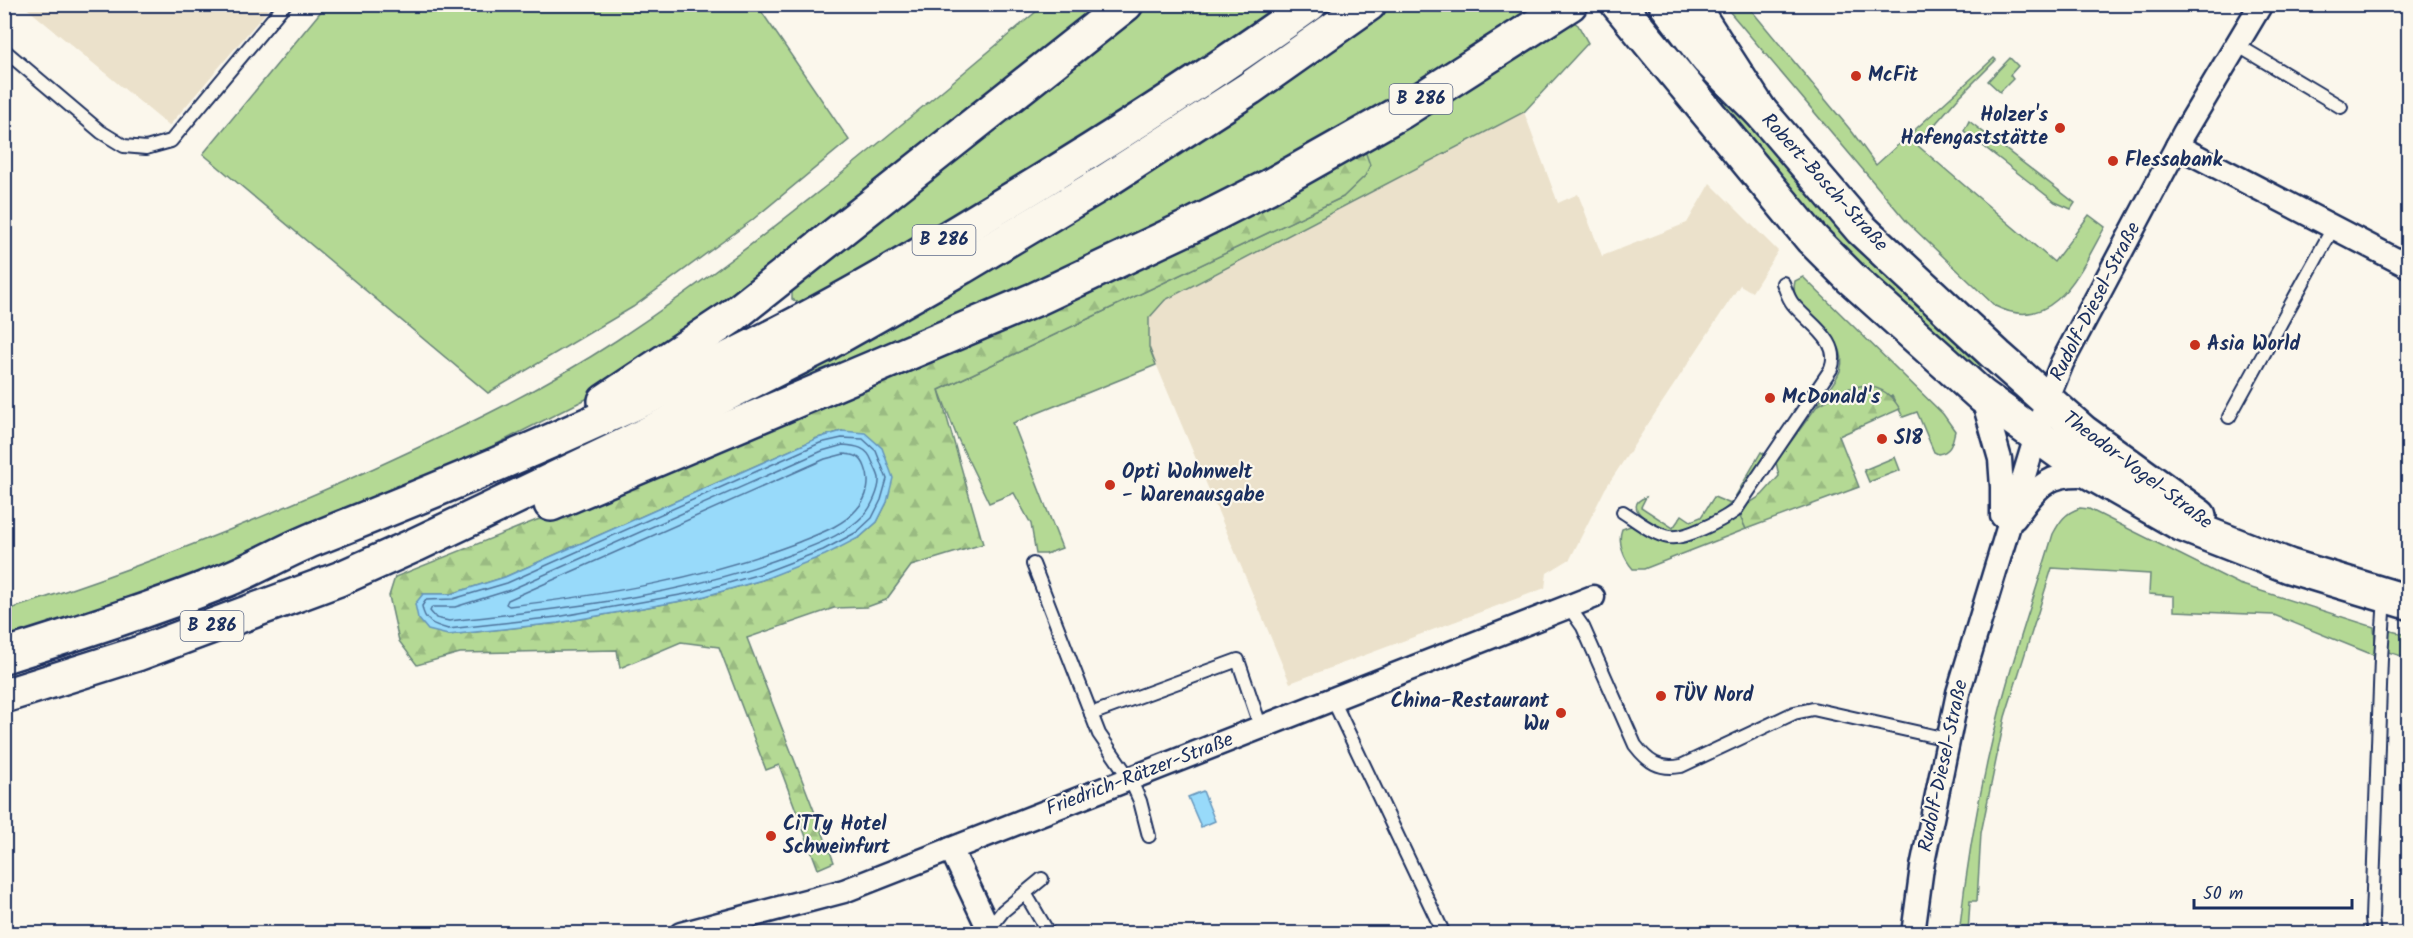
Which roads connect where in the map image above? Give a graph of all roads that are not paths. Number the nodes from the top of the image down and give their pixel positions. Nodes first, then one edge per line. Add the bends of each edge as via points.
1 (285, 4) edge
2 (1126, 4) edge
3 (1310, 4) edge
4 (1369, 4) edge
5 (1570, 4) edge
6 (1618, 4) edge
7 (1666, 4) edge
8 (1695, 4) edge
9 (2261, 4) edge
10 (2237, 45) junction
11 (4, 50) edge
12 (2341, 107) dead end
13 (1760, 111) junction
14 (2177, 146) junction
15 (2333, 228) junction
16 (2409, 266) edge
17 (1784, 283) dead end
18 (1982, 396) junction
19 (2047, 400) junction
20 (2229, 417) dead end
21 (2034, 435) junction
22 (556, 438) junction
23 (2095, 476) junction
24 (1623, 512) dead end
25 (2003, 539) junction
26 (2227, 541) junction
27 (415, 545) junction
28 (1033, 564) dead end
29 (1593, 597) dead end
30 (2397, 599) edge
31 (1569, 607) junction
32 (4, 656) edge
33 (4, 696) edge
34 (1333, 700) junction
35 (1091, 714) junction
36 (1261, 728) junction
37 (1947, 739) junction
38 (1130, 779) junction
39 (1149, 836) dead end
40 (951, 849) junction
41 (1042, 879) dead end
42 (1024, 893) junction
43 (990, 931) edge
44 (681, 933) edge
45 (1049, 933) edge
46 (1444, 933) edge
47 (1913, 933) edge
48 (2374, 933) edge

1 - 11 lane via 171,141 146,148 124,146 100,132
2 - 22 main road via 730,318 620,390
3 - 22 main road, B 286 via 1221,68 1089,153 934,246 800,322 653,396
4 - 27 main road, B 286 via 1181,133 962,267 824,345
5 - 27 main road, B 286 via 1420,100 1191,226 1067,284 515,519
6 - 18 main road, Robert-Bosch-Straße via 1811,238
7 - 13 main road, Robert-Bosch-Straße via 1707,58
8 - 13 main road
9 - 10 street, Rudolf-Diesel-Straße
10 - 12 lane
10 - 14 street, Rudolf-Diesel-Straße
13 - 19 main road, Robert-Bosch-Straße via 1861,229
14 - 15 street
14 - 19 street, Rudolf-Diesel-Straße via 2062,363
15 - 16 street
15 - 20 lane
17 - 24 lane via 1793,303 1830,343 1834,361 1735,512 1677,537 1668,537
18 - 21 main road, Robert-Bosch-Straße
18 - 25 street via 2000,459
19 - 21 street, Rudolf-Diesel-Straße
19 - 26 main road, Theodor-Vogel-Straße
21 - 23 main road, Theodor-Vogel-Straße
21 - 25 street, Rudolf-Diesel-Straße
22 - 32 main road, B 286 via 223,582
23 - 25 street, Rudolf-Diesel-Straße via 2067,473 2044,483 2027,501
23 - 26 main road, Theodor-Vogel-Straße via 2159,513
25 - 37 street, Rudolf-Diesel-Straße
26 - 30 main road, Theodor-Vogel-Straße via 2289,566
27 - 33 main road, B 286 via 339,579 137,654
28 - 35 lane
29 - 31 street, Friedrich-Rätzer-Straße
30 - 48 lane via 2380,670
31 - 34 street, Friedrich-Rätzer-Straße
31 - 37 lane via 1583,627 1635,745 1646,758 1663,767 1681,766 1794,713 1813,709
34 - 36 street, Friedrich-Rätzer-Straße
34 - 46 lane
35 - 36 lane via 1238,660
35 - 38 lane via 1099,734
36 - 38 street, Friedrich-Rätzer-Straße
37 - 47 street, Rudolf-Diesel-Straße
38 - 39 lane
38 - 40 street, Friedrich-Rätzer-Straße
40 - 43 street
40 - 44 street, Friedrich-Rätzer-Straße via 844,891
41 - 42 lane
42 - 43 lane via 1003,911
42 - 45 lane

